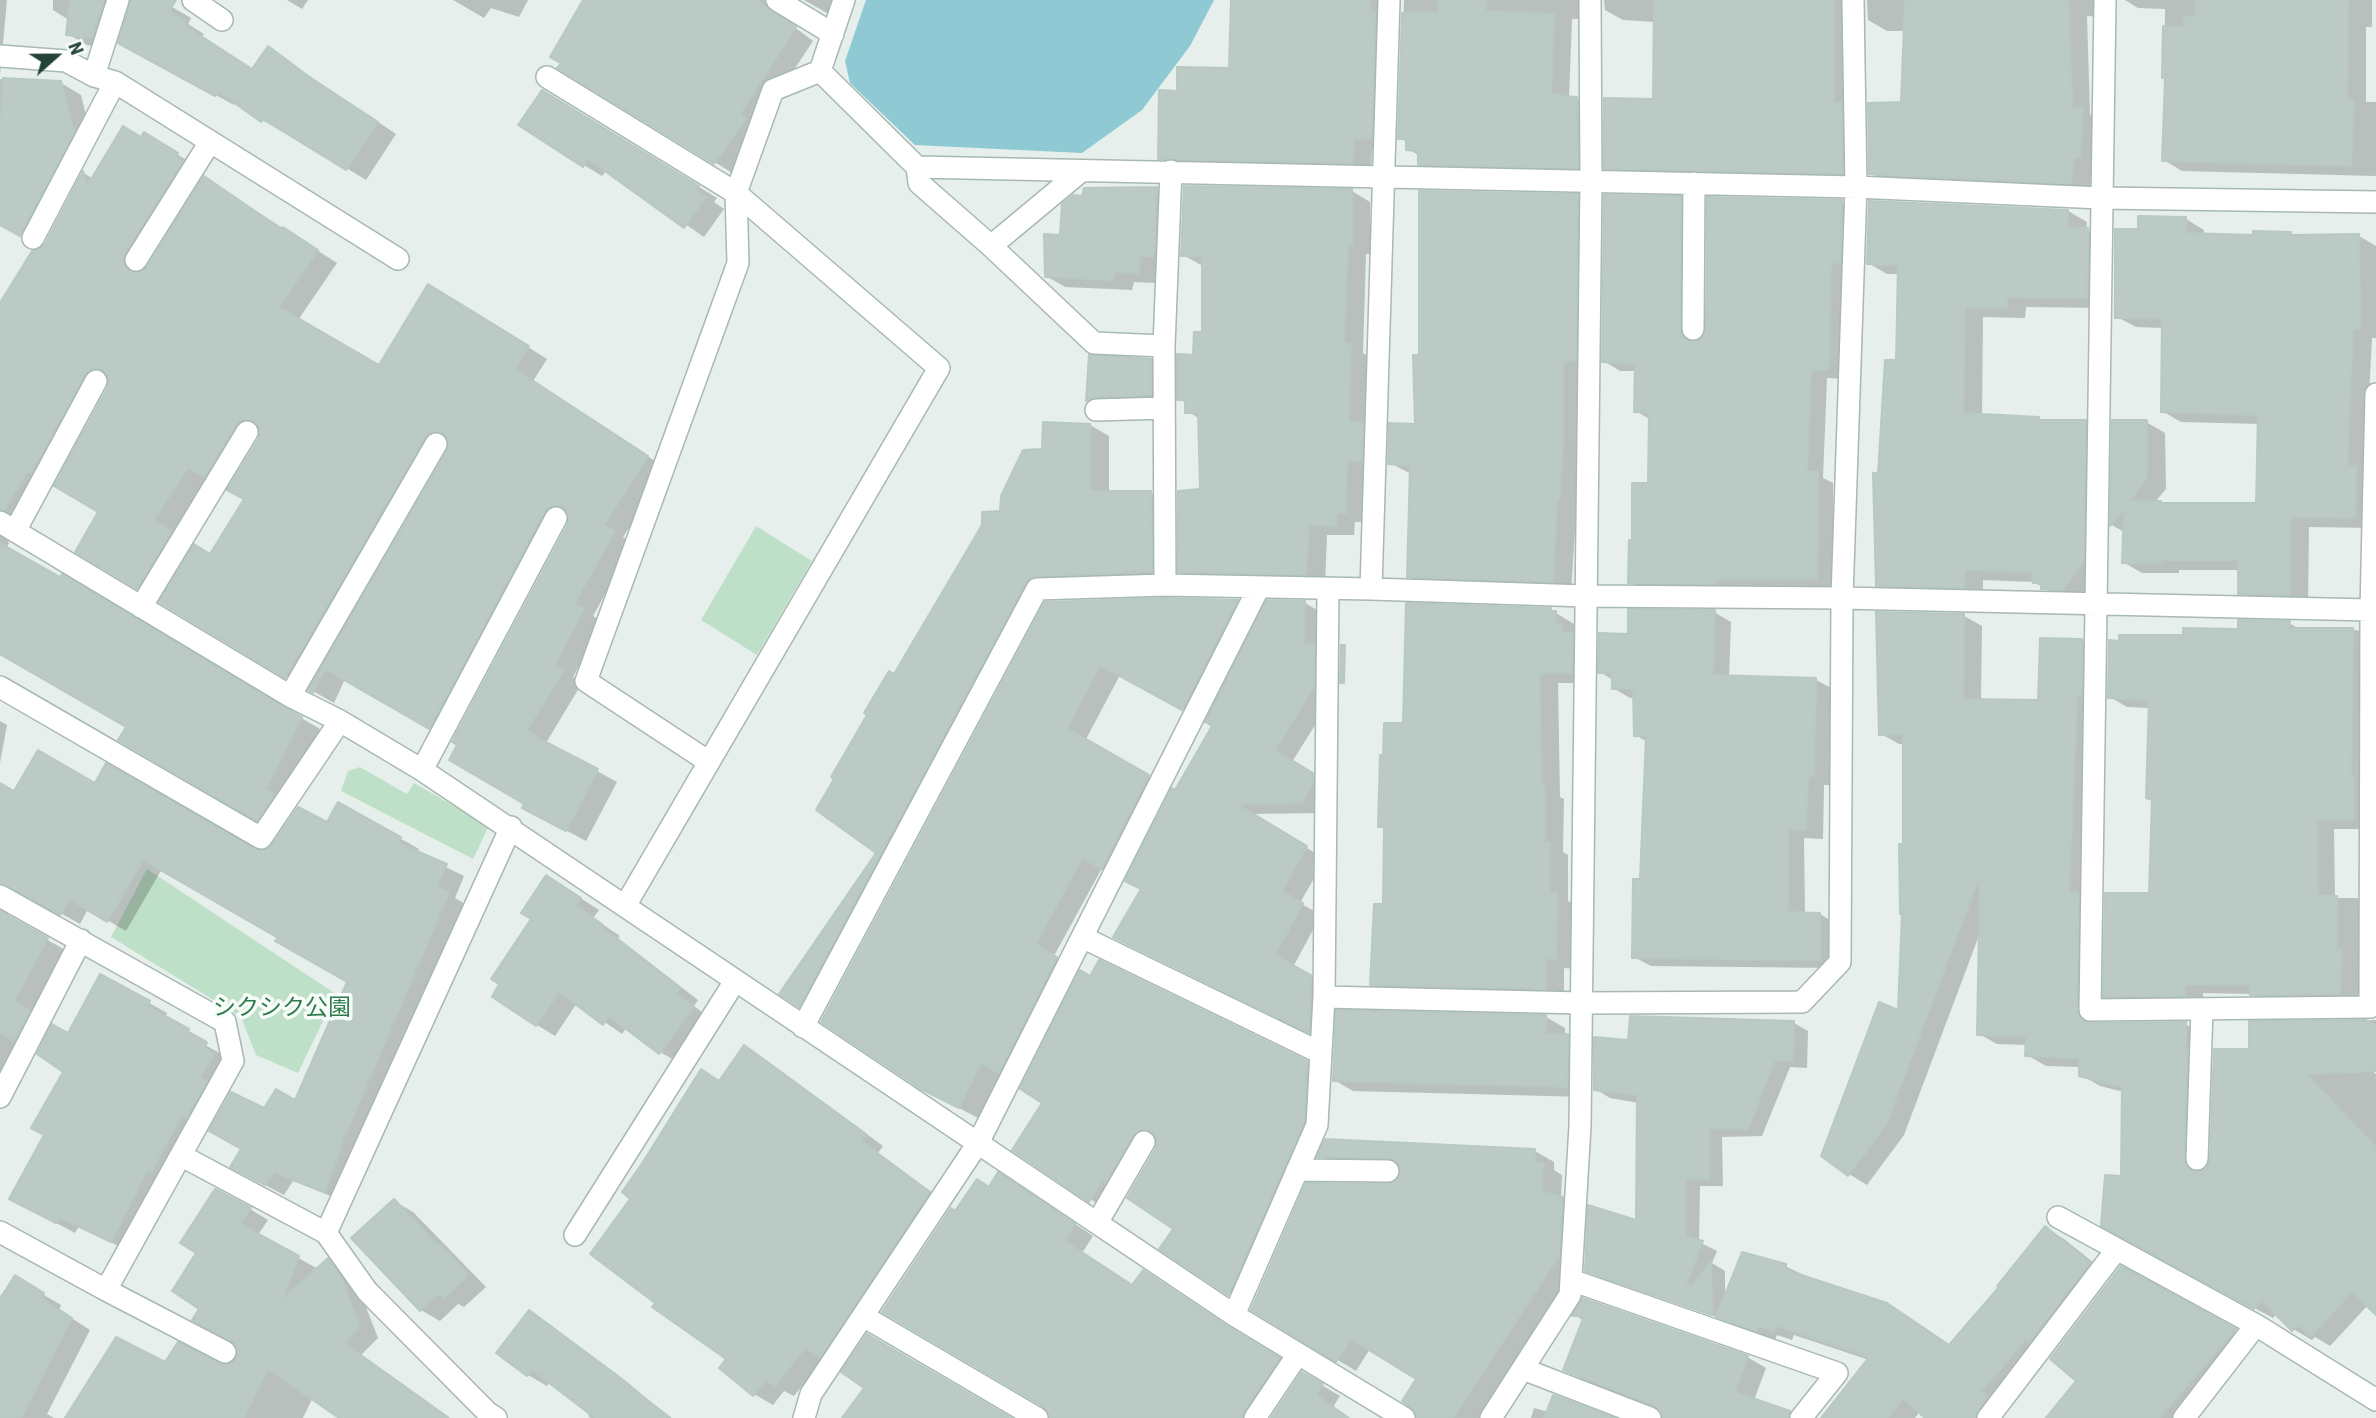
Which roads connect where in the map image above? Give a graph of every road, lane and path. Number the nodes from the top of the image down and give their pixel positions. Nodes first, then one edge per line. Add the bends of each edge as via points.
1 (118, 0) edge
2 (193, 0) edge
3 (777, 0) edge
4 (844, 0) edge
5 (1389, 0) edge
6 (1590, 0) edge
7 (1853, 0) edge
8 (2105, 0) edge
9 (222, 20) dead end
10 (833, 34) junction
11 (0, 56) edge
12 (820, 71) junction
13 (94, 76) junction
14 (547, 77) dead end
15 (115, 82) junction
16 (210, 142) junction
17 (917, 167) junction
18 (1171, 171) junction
19 (1080, 172) junction
20 (1383, 176) junction
21 (1591, 181) junction
22 (1694, 183) junction
23 (1856, 187) junction
24 (736, 193) junction
25 (2101, 198) junction
26 (2376, 202) edge
27 (33, 238) dead end
28 (991, 246) junction
29 (398, 259) dead end
30 (136, 260) dead end
31 (1693, 329) dead end
32 (1164, 346) junction
33 (96, 381) dead end
34 (2376, 394) edge
35 (1163, 408) junction
36 (1096, 410) dead end
37 (247, 432) dead end
38 (436, 444) dead end
39 (556, 519) dead end
40 (7, 527) edge
41 (1165, 585) junction
42 (1259, 587) junction
43 (1328, 589) junction
44 (1371, 589) junction
45 (1586, 596) junction
46 (1842, 598) junction
47 (2096, 604) junction
48 (141, 607) junction
49 (2371, 610) junction
50 (0, 687) edge
51 (290, 696) junction
52 (340, 721) junction
53 (709, 762) junction
54 (422, 770) junction
55 (510, 827) junction
56 (0, 896) edge
57 (625, 906) junction
58 (1082, 937) junction
59 (81, 940) junction
60 (734, 981) junction
61 (1324, 997) junction
62 (1582, 1003) junction
63 (2202, 1009) junction
64 (803, 1027) junction
65 (1321, 1053) junction
66 (0, 1097) edge
67 (1144, 1142) dead end
68 (978, 1143) junction
69 (182, 1156) junction
70 (2197, 1159) dead end
71 (1297, 1170) junction
72 (1388, 1171) dead end
73 (2058, 1217) dead end
74 (1097, 1223) junction
75 (0, 1232) edge
76 (326, 1233) junction
77 (575, 1235) dead end
78 (2117, 1249) junction
79 (1571, 1280) junction
80 (106, 1290) junction
81 (1234, 1315) junction
82 (863, 1316) junction
83 (2256, 1325) junction
84 (225, 1352) dead end
85 (1298, 1354) junction
86 (1523, 1369) junction
87 (2376, 1400) edge
88 (489, 1416) edge
89 (804, 1418) edge
90 (1037, 1418) edge
91 (1255, 1418) edge
92 (1404, 1418) edge
93 (1491, 1418) edge
94 (1650, 1418) edge
95 (1801, 1418) edge
96 (1988, 1418) edge
97 (2184, 1418) edge

1 - 13 street
2 - 9 street
3 - 10 street
4 - 10 street
5 - 20 street
6 - 21 street
7 - 23 street
8 - 25 street
10 - 12 street
11 - 13 street via 66,61
12 - 17 street
12 - 24 street via 774,90
13 - 15 street
14 - 24 street
15 - 16 street
15 - 27 street
16 - 29 street
16 - 30 street
17 - 19 street
17 - 28 street via 919,183
18 - 19 street
18 - 20 street
18 - 32 street
19 - 28 street
20 - 21 street
20 - 44 street
21 - 22 street
21 - 45 street
22 - 23 street
22 - 31 street
23 - 25 street
23 - 46 street
24 - 53 street via 738,263 586,681
24 - 53 street via 939,368
25 - 26 street
25 - 47 street
28 - 32 street via 1094,343
32 - 35 street
33 - 40 street
34 - 49 street
35 - 36 street
35 - 41 street
37 - 48 street
38 - 51 street
39 - 54 street
40 - 48 street
41 - 42 street
41 - 64 street via 1037,589
42 - 43 street
42 - 58 street
43 - 44 street
43 - 61 street
44 - 45 street
45 - 46 street
45 - 62 street
46 - 47 street
46 - 62 street via 1840,962 1802,1002
47 - 49 street
47 - 63 street via 2090,1010
48 - 51 street
49 - 63 street via 2370,1007
50 - 52 street via 261,838
51 - 52 street
52 - 54 street
53 - 57 street
54 - 55 street
55 - 57 street
55 - 76 street
56 - 59 street
57 - 60 street
58 - 65 street
58 - 68 street
59 - 66 street
59 - 69 street via 225,1022 233,1061
60 - 64 street
60 - 77 street
61 - 62 street
61 - 65 street
62 - 79 street
63 - 70 street
64 - 68 street
65 - 71 street via 1317,1125
67 - 74 street
68 - 74 street
68 - 82 street
69 - 76 street
69 - 80 street
71 - 72 street
71 - 81 street
73 - 78 street
74 - 81 street
75 - 80 street
76 - 88 street via 367,1291
78 - 83 street
78 - 96 street
79 - 86 street via 1570,1295
79 - 95 street via 1837,1373
80 - 84 street
81 - 85 street
82 - 89 street via 811,1394
82 - 90 street
83 - 87 street
83 - 97 street
85 - 91 street
85 - 92 street
86 - 93 street
86 - 94 street

